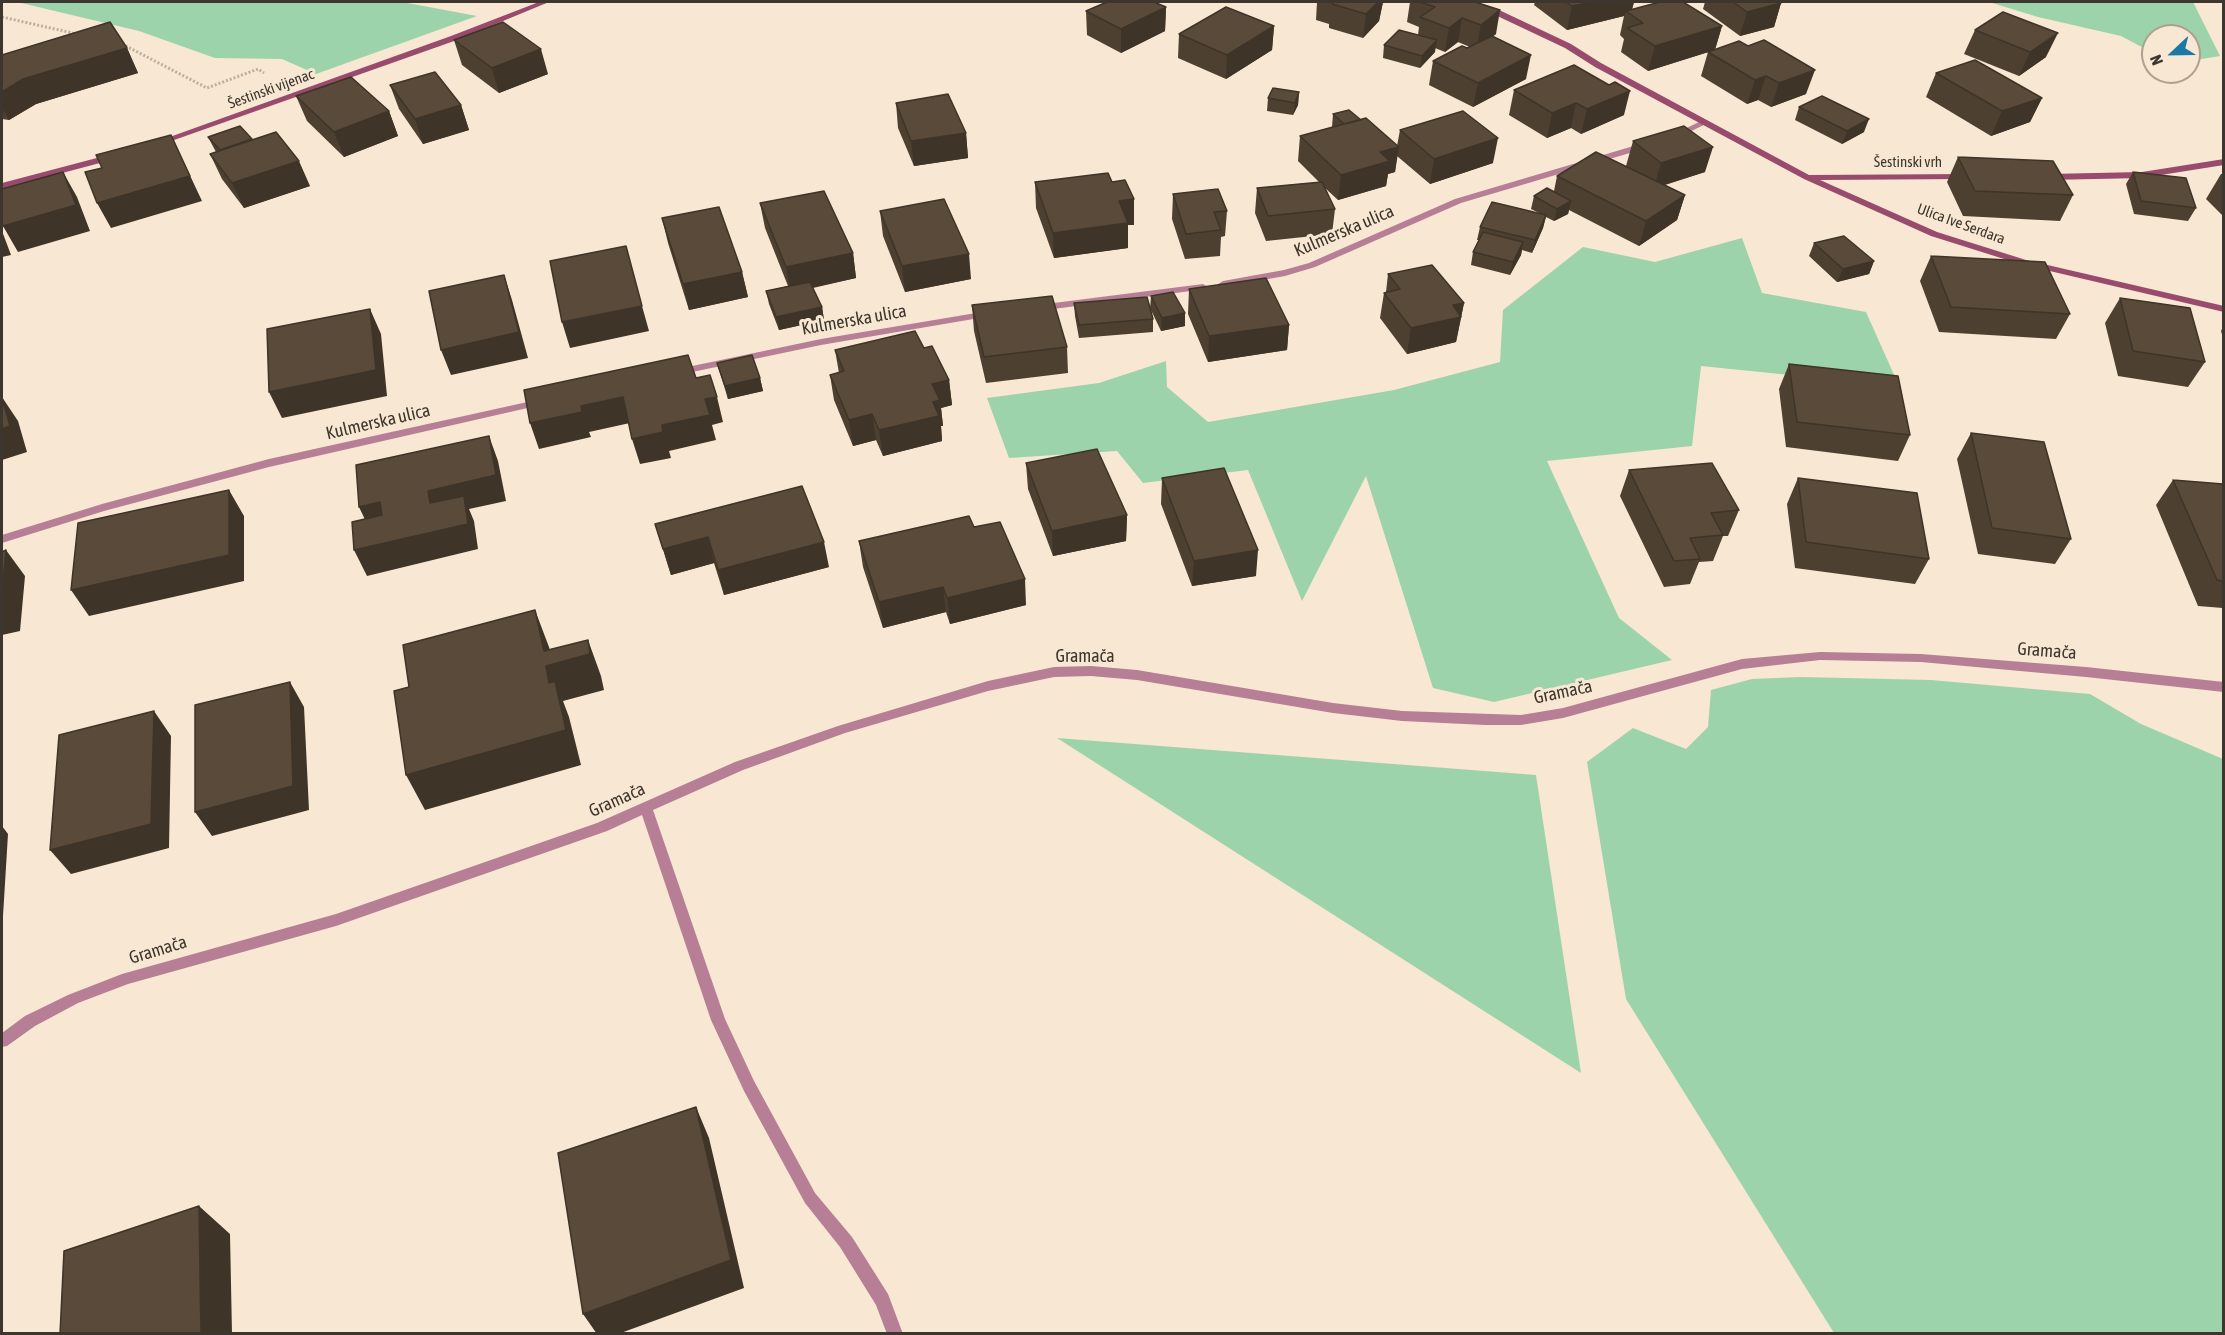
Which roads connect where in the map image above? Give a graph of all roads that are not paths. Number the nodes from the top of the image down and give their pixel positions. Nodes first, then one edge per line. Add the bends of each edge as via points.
1 (545, 2) edge
2 (1465, 2) edge
3 (1704, 123) junction
4 (143, 147) edge
5 (123, 154) edge
6 (2223, 162) edge
7 (1976, 176) edge
8 (1807, 177) junction
9 (2032, 177) edge
10 (2, 186) edge
11 (1026, 309) edge
12 (2223, 309) edge
13 (1004, 312) edge
14 (672, 373) edge
15 (554, 399) edge
16 (2, 539) edge
17 (2223, 687) edge
18 (646, 807) junction
19 (2, 1041) edge
20 (895, 1334) edge

1 - 4 street, Šestinski vijenac
2 - 3 street via 1504,15 1568,46
3 - 8 street, Ulica Ive Serdara
3 - 11 street, Kulmerska ulica via 1624,152 1458,201 1345,252 1285,273
5 - 10 street
6 - 9 street via 2142,175
7 - 8 street, Šestinski vrh
8 - 12 street, Ulica Ive Serdara via 1934,234 1978,248
13 - 14 street, Kulmerska ulica via 876,332
15 - 16 street, Kulmerska ulica via 269,464 102,507
17 - 18 street, Gramača via 1921,658 1820,656 1742,664 1563,713 1521,720 1485,720 1333,708 1137,675 1054,672 997,683 842,729 739,766
18 - 19 street, Gramača via 602,827 336,920 127,978 73,999
18 - 20 street via 718,1020 810,1198 846,1242 882,1300

